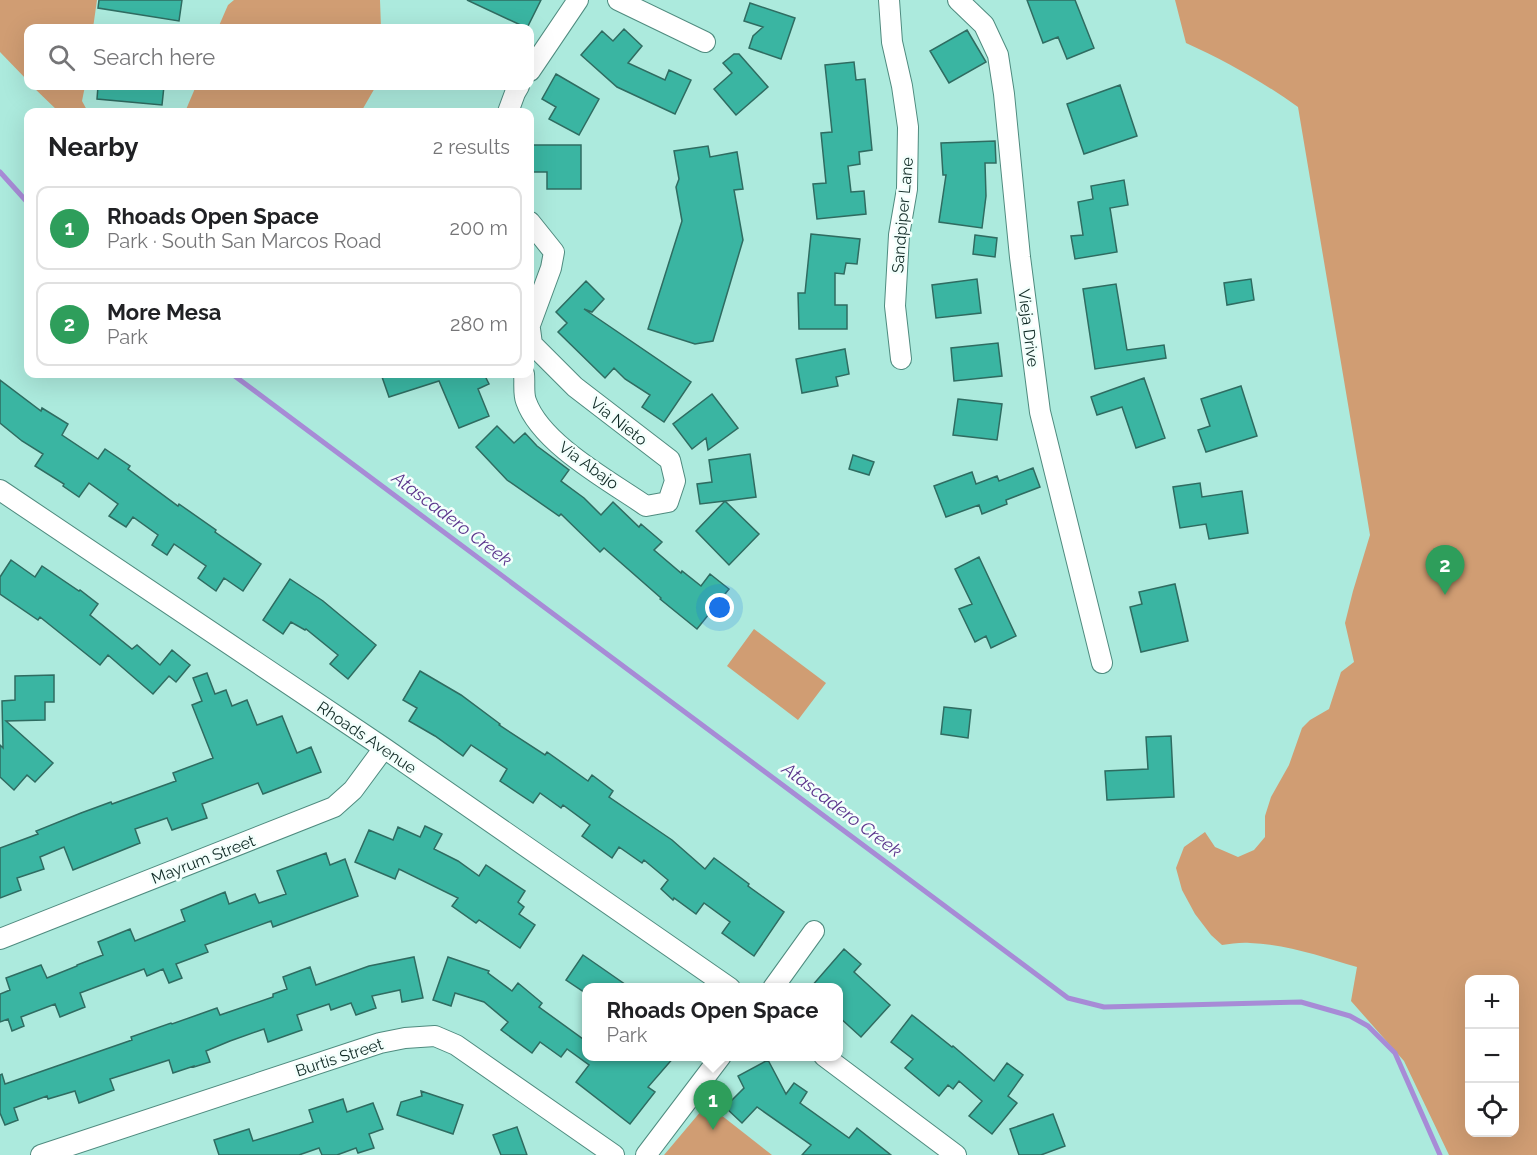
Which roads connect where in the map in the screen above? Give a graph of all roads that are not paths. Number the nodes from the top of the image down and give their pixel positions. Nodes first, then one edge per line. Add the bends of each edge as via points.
1 (578, 0) edge
2 (618, 0) edge
3 (889, 0) edge
4 (958, 0) edge
5 (705, 42) dead end
6 (534, 65) edge
7 (517, 90) edge
8 (509, 108) edge
9 (534, 227) edge
10 (534, 324) edge
11 (534, 341) edge
12 (901, 359) dead end
13 (524, 378) edge
14 (3, 498) edge
15 (646, 506) joint
16 (1102, 663) dead end
17 (384, 748) junction
18 (814, 931) dead end
19 (0, 939) edge
20 (724, 983) edge
21 (776, 983) edge
22 (717, 1061) edge
23 (831, 1061) edge
24 (41, 1155) edge
25 (614, 1155) edge
26 (646, 1155) edge
27 (956, 1155) edge

1 - 6 street
2 - 5 street
3 - 12 street, Sandpiper Lane via 892,42 908,127 907,189 899,235 895,306
4 - 16 street, Vieja Drive via 984,26 998,55 1040,412
7 - 8 street
9 - 10 street, Via Nieto via 554,252
11 - 15 street, Via Nieto via 575,387 670,460 675,481 668,502
13 - 15 street, Via Abajo via 525,399 535,421 562,448
14 - 17 street, Rhoads Avenue
17 - 19 street, Mayrum Street via 353,790 334,807
17 - 20 street, Rhoads Avenue
18 - 21 street
22 - 26 street
23 - 27 street
24 - 25 street, Burtis Street via 380,1043 435,1036 456,1045

